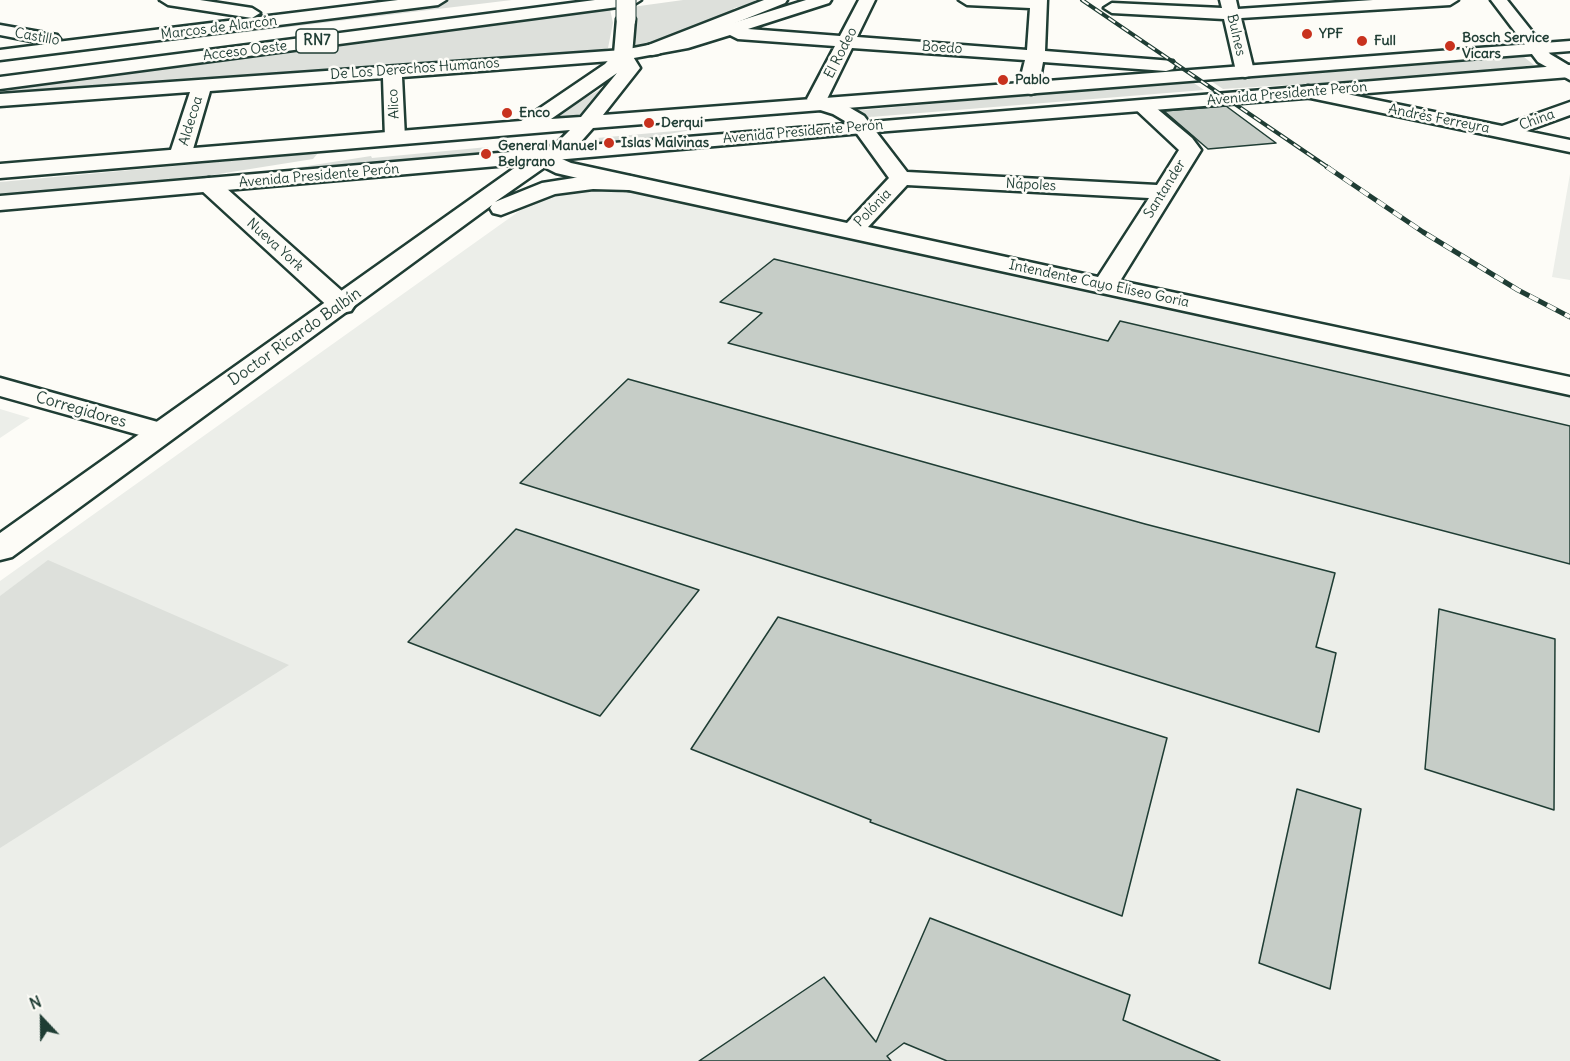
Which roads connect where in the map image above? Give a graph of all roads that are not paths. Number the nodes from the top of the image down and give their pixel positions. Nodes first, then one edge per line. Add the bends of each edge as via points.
1 (168, 0) edge
2 (239, 0) edge
3 (438, 0) edge
4 (544, 0) edge
5 (626, 0) edge
6 (633, 0) edge
7 (778, 0) edge
8 (823, 0) edge
9 (867, 0) edge
10 (967, 0) edge
11 (1450, 0) edge
12 (1499, 0) edge
13 (386, 2) edge
14 (1039, 2) edge
15 (1230, 7) edge
16 (221, 8) junction
17 (1112, 8) dead end
18 (293, 19) junction
19 (0, 30) edge
20 (718, 33) junction
21 (162, 35) junction
22 (848, 41) junction
23 (72, 46) junction
24 (1570, 46) edge
25 (1535, 48) junction
26 (652, 50) junction
27 (1036, 54) junction
28 (0, 55) edge
29 (623, 55) junction
30 (1166, 64) dead end
31 (0, 69) edge
32 (392, 70) junction
33 (1245, 71) junction
34 (1568, 72) edge
35 (0, 83) edge
36 (202, 86) junction
37 (1031, 88) junction
38 (1308, 92) junction
39 (0, 100) edge
40 (821, 104) junction
41 (1142, 106) junction
42 (1570, 108) edge
43 (588, 122) junction
44 (527, 127) junction
45 (863, 127) junction
46 (1504, 132) junction
47 (395, 138) junction
48 (1570, 146) edge
49 (549, 155) junction
50 (180, 156) junction
51 (0, 171) edge
52 (900, 178) junction
53 (629, 183) junction
54 (209, 185) junction
55 (1163, 192) junction
56 (0, 203) edge
57 (501, 208) junction
58 (852, 231) junction
59 (1105, 285) junction
60 (367, 286) junction
61 (342, 305) junction
62 (0, 387) edge
63 (1570, 387) edge
64 (161, 432) junction
65 (0, 549) edge

1 - 16 main road
2 - 16 main road
3 - 13 main road, Marcos de Alarcón
4 - 31 main road, Acceso Oeste / RN7
5 - 29 main road, bridge
6 - 35 main road, Acceso Oeste / RN7
7 - 26 main road
8 - 20 main road, De Los Derechos Humanos
9 - 22 main road, El Rodeo
10 - 14 main road
11 - 15 main road
12 - 25 main road
13 - 18 main road, Marcos de Alarcón
14 - 27 main road
15 - 17 main road
15 - 33 main road, Bulnes
16 - 18 main road
16 - 21 main road
18 - 21 main road, Marcos de Alarcón
19 - 23 main road, Castillo
20 - 22 main road, Boedo
20 - 26 main road, De Los Derechos Humanos
21 - 23 main road, Marcos de Alarcón
22 - 27 main road, Boedo
22 - 40 main road, El Rodeo via 817,99
23 - 28 main road, Marcos de Alarcón
24 - 25 main road, Avenida Presidente Perón
25 - 33 main road, Avenida Presidente Perón
25 - 34 main road
26 - 29 main road, De Los Derechos Humanos
27 - 30 main road, Boedo
27 - 37 main road
29 - 32 main road, De Los Derechos Humanos
29 - 43 main road, Doctor Ricardo Balbín via 631,68
29 - 44 main road via 606,73
32 - 36 main road, De Los Derechos Humanos
32 - 47 main road, Alico
33 - 37 main road, Avenida Presidente Perón
34 - 38 main road, Avenida Presidente Perón
36 - 39 main road, De Los Derechos Humanos
36 - 50 main road, Aldecoa
37 - 40 main road, Avenida Presidente Perón
38 - 41 main road, Avenida Presidente Perón
38 - 46 main road, Andrés Ferreyra
40 - 43 main road, Avenida Presidente Perón
40 - 45 main road, Polónia via 847,113
41 - 45 main road, Avenida Presidente Perón
41 - 55 main road, Santander via 1190,147
42 - 46 main road, China
43 - 44 main road, Avenida Presidente Perón
43 - 49 main road, Doctor Ricardo Balbín via 565,146
44 - 47 main road, Avenida Presidente Perón
44 - 49 main road via 526,137 533,148
45 - 49 main road, Avenida Presidente Perón
45 - 52 main road, Polónia
46 - 48 main road, Andrés Ferreyra
47 - 50 main road, Avenida Presidente Perón
49 - 53 main road via 564,168
49 - 54 main road, Avenida Presidente Perón
49 - 57 main road via 542,175
49 - 60 main road, Doctor Ricardo Balbín
50 - 51 main road, Avenida Presidente Perón
52 - 55 main road, Nápoles
52 - 58 main road, Polónia
53 - 57 main road via 593,182 550,188
53 - 58 main road, Intendente Cayo Eliseo Goria
54 - 56 main road, Avenida Presidente Perón
54 - 61 main road, Nueva York
55 - 59 main road, Santander
57 - 60 main road via 441,248
58 - 59 main road, Intendente Cayo Eliseo Goria
59 - 63 main road, Intendente Cayo Eliseo Goria
60 - 61 main road, Doctor Ricardo Balbín
61 - 64 main road, Doctor Ricardo Balbín
62 - 64 main road, Corregidores
64 - 65 main road, Doctor Ricardo Balbín

